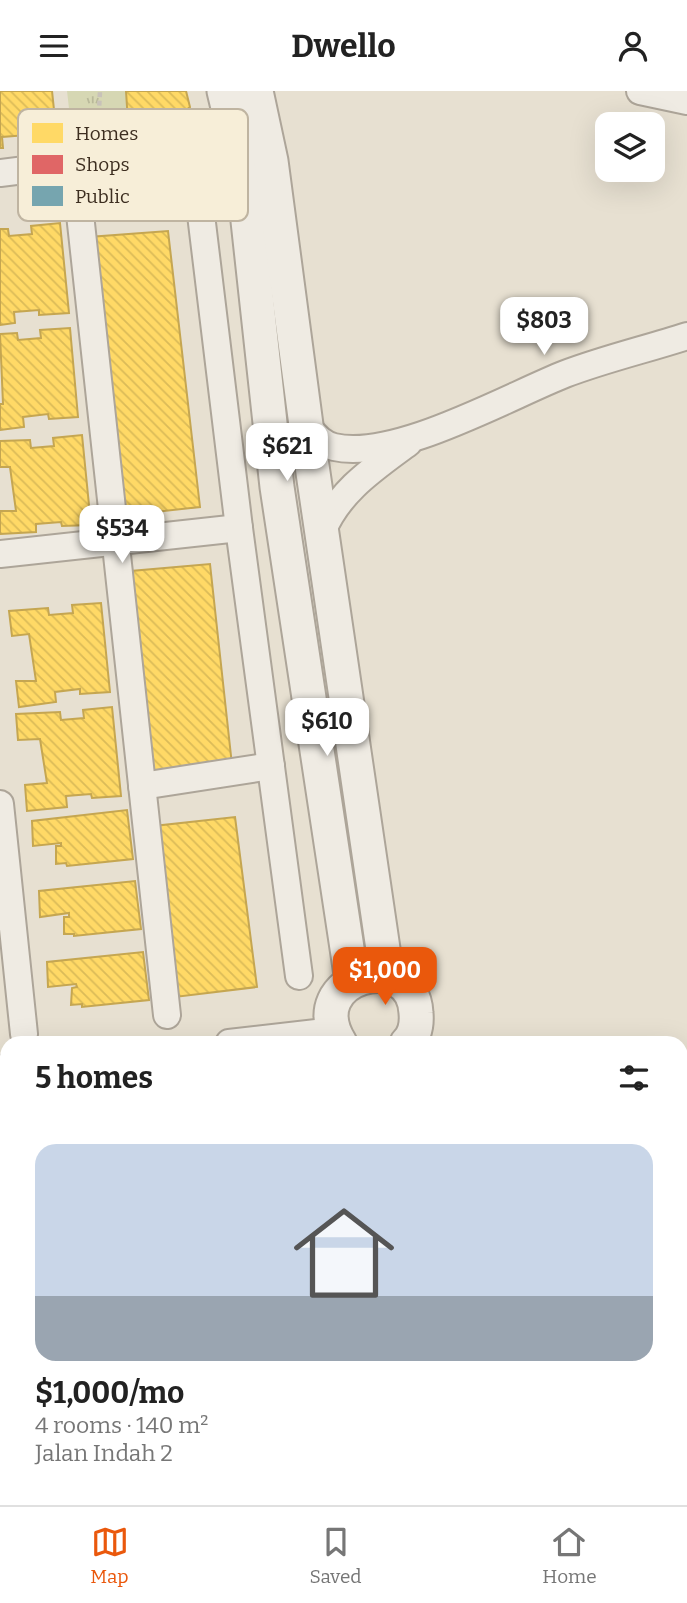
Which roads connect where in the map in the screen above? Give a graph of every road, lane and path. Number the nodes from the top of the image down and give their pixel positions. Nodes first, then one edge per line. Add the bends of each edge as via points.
1 (100, 91) edge
2 (224, 91) edge
3 (256, 91) edge
4 (640, 91) edge
5 (687, 101) edge
6 (99, 109) edge
7 (234, 109) edge
8 (248, 135) edge
9 (248, 142) edge
10 (252, 142) junction
11 (18, 171) edge
12 (0, 173) edge
13 (81, 221) edge
14 (202, 221) edge
15 (687, 336) edge
16 (306, 425) junction
17 (421, 434) junction
18 (239, 528) junction
19 (322, 533) junction
20 (115, 542) junction
21 (0, 554) edge
22 (271, 766) junction
23 (142, 786) junction
24 (0, 804) edge
25 (299, 976) dead end
26 (387, 976) junction
27 (352, 981) junction
28 (167, 1015) dead end
29 (24, 1034) dead end
30 (337, 1036) edge
31 (410, 1036) edge

1 - 6 path
2 - 7 street
3 - 10 street
4 - 5 street
8 - 10 street
9 - 10 street
10 - 16 street
10 - 27 street via 277,487
11 - 12 street
13 - 20 street
14 - 18 street
15 - 17 street via 566,373
16 - 17 street via 321,442 335,447 369,448
16 - 19 street
17 - 19 street via 362,476 331,510
18 - 20 street
18 - 22 street
19 - 26 street
20 - 21 street
20 - 23 street
22 - 23 street
22 - 25 street
23 - 28 street
24 - 29 street
26 - 27 street via 375,974
26 - 31 street via 411,995 416,1024
27 - 30 street via 334,1003

